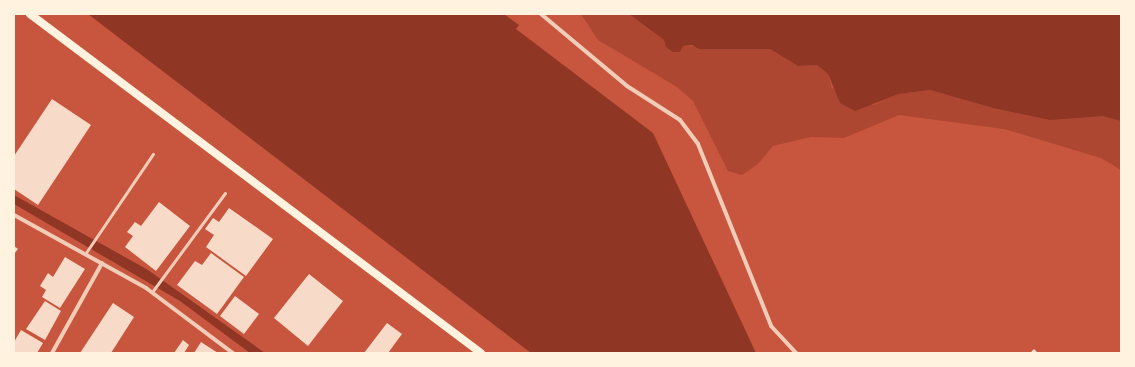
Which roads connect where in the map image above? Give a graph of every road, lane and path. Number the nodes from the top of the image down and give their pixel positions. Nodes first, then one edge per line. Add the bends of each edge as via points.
1 (30, 14) edge
2 (541, 14) edge
3 (153, 154) dead end
4 (225, 193) dead end
5 (14, 215) edge
6 (85, 254) junction
7 (102, 264) junction
8 (152, 292) junction
9 (52, 353) edge
10 (233, 353) edge
11 (481, 353) edge
12 (796, 353) edge

1 - 11 main road
2 - 12 street via 627,86 680,120 698,144 771,326
3 - 6 lane
4 - 8 lane
5 - 6 street
6 - 7 street
7 - 8 street
7 - 9 street
8 - 10 street

